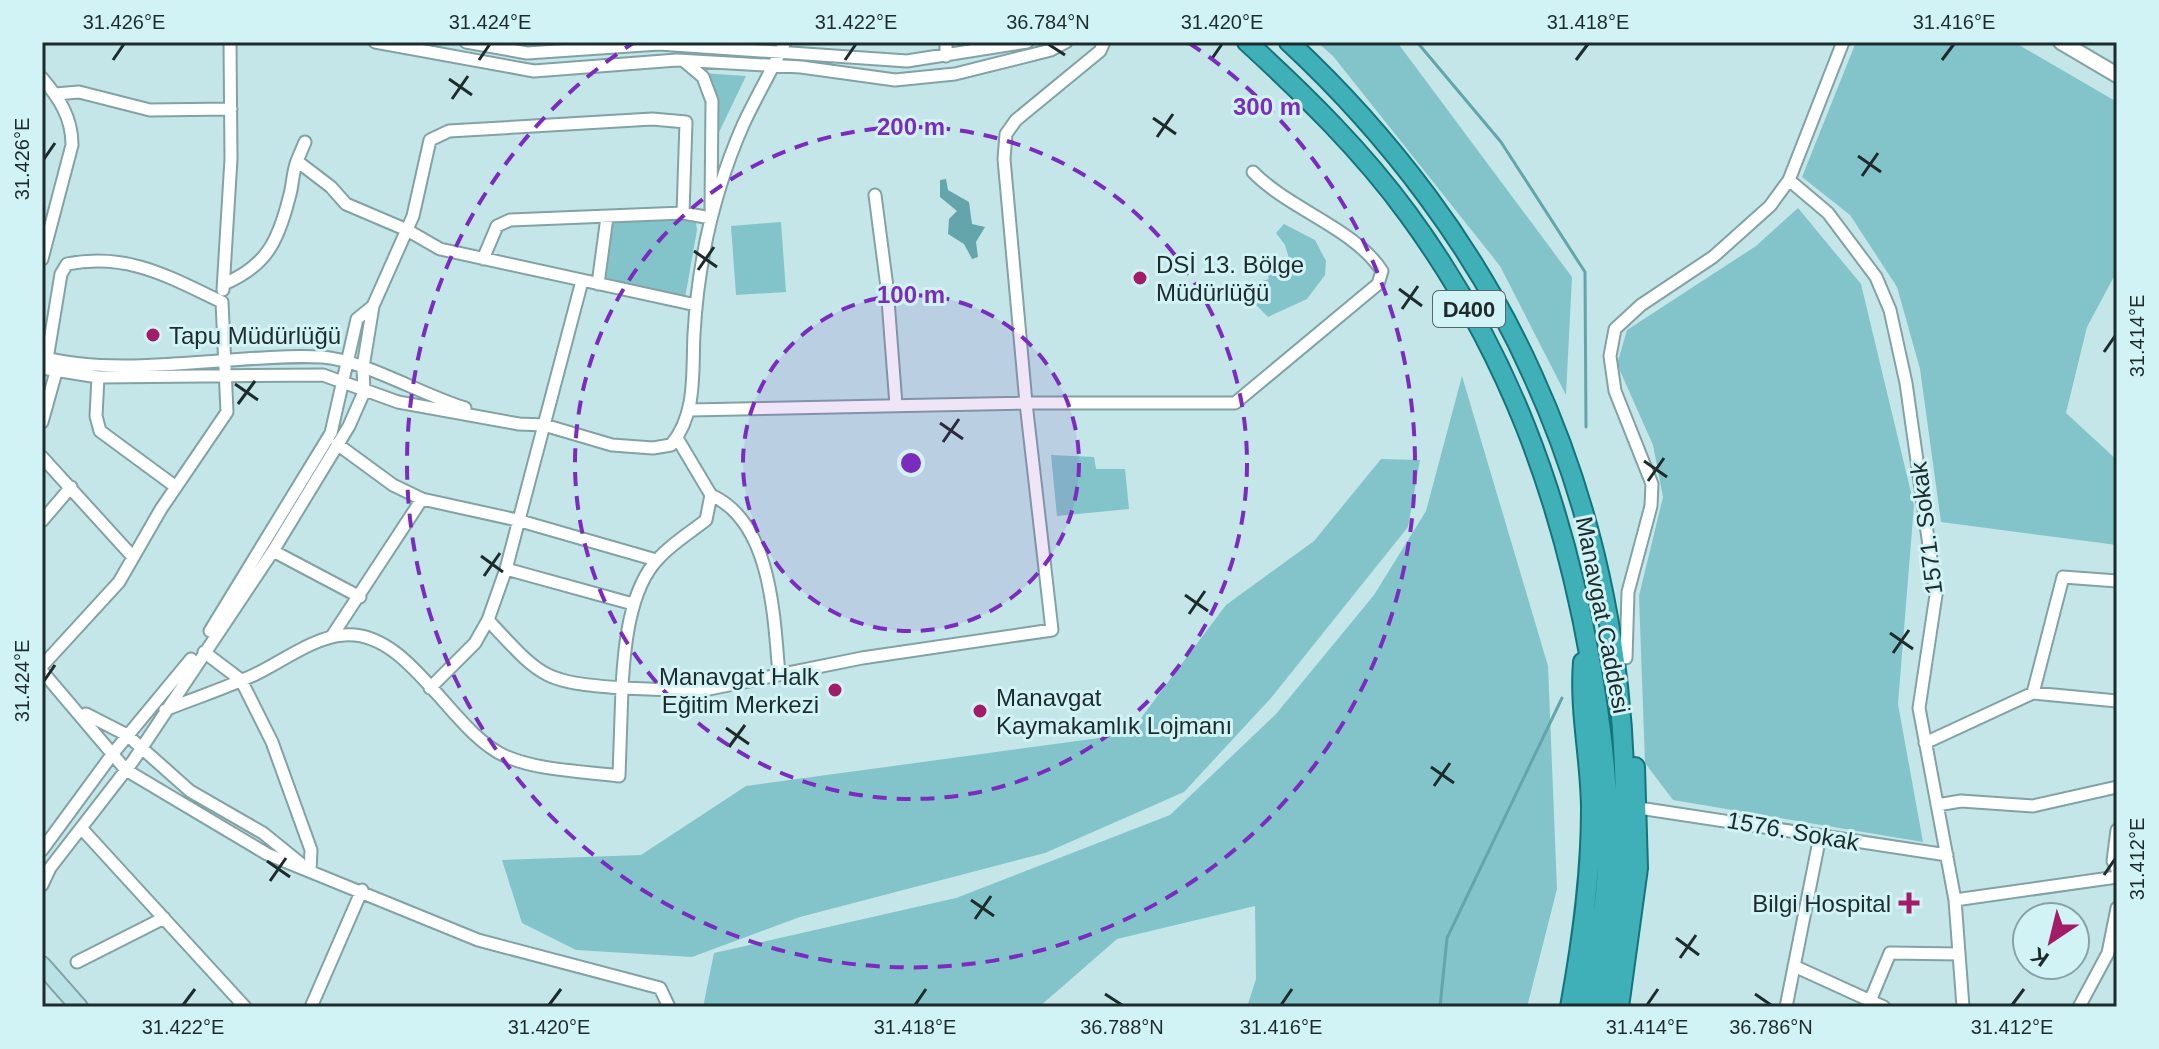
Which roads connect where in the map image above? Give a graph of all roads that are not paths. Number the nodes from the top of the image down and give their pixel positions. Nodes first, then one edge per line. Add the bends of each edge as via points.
1 (230, 42) edge
2 (375, 42) edge
3 (466, 42) edge
4 (946, 42) edge
5 (1027, 42) edge
6 (1066, 42) edge
7 (1104, 42) edge
8 (1247, 42) edge
9 (1289, 42) edge
10 (1843, 42) edge
11 (2061, 42) edge
12 (671, 43) edge
13 (783, 46) edge
14 (946, 56) junction
15 (682, 60) junction
16 (772, 68) junction
17 (2117, 75) edge
18 (42, 78) edge
19 (55, 94) junction
20 (231, 109) junction
21 (305, 142) dead end
22 (297, 161) junction
23 (1253, 172) dead end
24 (1789, 180) junction
25 (875, 195) dead end
26 (683, 213) junction
27 (607, 217) junction
28 (711, 218) junction
29 (407, 230) junction
30 (42, 259) edge
31 (483, 259) junction
32 (582, 281) junction
33 (224, 284) junction
34 (598, 284) junction
35 (222, 302) junction
36 (696, 305) junction
37 (373, 306) junction
38 (222, 359) junction
39 (44, 361) edge
40 (346, 362) junction
41 (363, 367) junction
42 (56, 372) junction
43 (224, 375) junction
44 (98, 377) junction
45 (343, 380) junction
46 (364, 392) junction
47 (1026, 403) junction
48 (896, 405) junction
49 (690, 410) junction
50 (42, 422) edge
51 (519, 424) junction
52 (544, 425) junction
53 (677, 438) junction
54 (337, 444) junction
55 (42, 457) edge
56 (71, 487) junction
57 (176, 487) junction
58 (711, 495) junction
59 (422, 499) junction
60 (517, 520) junction
61 (42, 521) edge
62 (273, 551) junction
63 (133, 557) junction
64 (656, 560) junction
65 (506, 569) junction
66 (2117, 581) edge
67 (360, 597) junction
68 (633, 604) junction
69 (488, 620) junction
70 (1611, 628) junction
71 (1586, 635) junction
72 (332, 636) junction
73 (204, 652) junction
74 (1626, 658) junction
75 (42, 668) edge
76 (779, 675) junction
77 (241, 680) junction
78 (430, 688) junction
79 (622, 688) junction
80 (2033, 693) junction
81 (2117, 701) edge
82 (78, 710) junction
83 (165, 710) junction
84 (127, 735) junction
85 (1925, 743) junction
86 (142, 746) junction
87 (114, 752) junction
88 (126, 770) junction
89 (2117, 787) edge
90 (1937, 805) junction
91 (1639, 808) junction
92 (82, 829) junction
93 (2117, 830) edge
94 (1820, 836) junction
95 (43, 848) edge
96 (1947, 855) junction
97 (2117, 870) edge
98 (310, 871) junction
99 (2117, 877) edge
100 (42, 885) edge
101 (362, 890) junction
102 (1955, 900) junction
103 (2117, 908) edge
104 (164, 918) junction
105 (1959, 954) junction
106 (77, 962) dead end
107 (42, 963) edge
108 (1794, 966) junction
109 (1870, 1001) junction
110 (79, 1007) edge
111 (245, 1007) edge
112 (311, 1007) edge
113 (669, 1007) edge
114 (1570, 1007) edge
115 (1584, 1007) edge
116 (1601, 1007) edge
117 (1619, 1007) edge
118 (1786, 1007) edge
119 (1884, 1007) edge
120 (1963, 1007) edge
121 (2079, 1007) edge

1 - 20 street
2 - 15 street via 534,71
3 - 12 street via 527,53
4 - 14 street
5 - 14 street
6 - 16 street via 940,76 895,80
7 - 47 street via 1006,134
8 - 71 highway, Manavgat Caddesi / D400 via 1360,155 1408,213 1471,311 1558,510
9 - 70 highway, Manavgat Caddesi / D400 via 1327,77 1419,185 1511,332 1534,376 1575,491
10 - 24 street
11 - 17 street
12 - 13 street
13 - 14 street via 907,61
13 - 16 street
15 - 16 street
15 - 28 street via 703,77 712,101
16 - 28 street via 743,127
18 - 19 street
19 - 20 street via 79,92 150,110
19 - 30 street via 72,129 72,145
20 - 33 street
21 - 22 street
22 - 29 street via 346,204
22 - 33 street via 268,254 255,269
23 - 47 street via 1272,192 1371,254 1382,271 1378,284 1235,403
24 - 74 street via 1770,206 1713,257 1615,329 1610,356 1615,391 1652,484 1628,592
24 - 85 street, 1571. Sokak via 1828,213 1858,250 1890,310 1906,383 1936,595 1919,708
25 - 48 street
26 - 27 street
26 - 28 street
26 - 29 street via 686,122 652,119 464,130 438,133 430,140
27 - 31 street via 510,220 497,226
27 - 34 street
28 - 36 street
29 - 31 street via 440,249
29 - 37 street
31 - 32 street
32 - 34 street
32 - 52 street
33 - 35 street
34 - 36 street
35 - 38 street
35 - 39 street via 147,265 67,264
36 - 49 street
37 - 40 street via 357,319
37 - 41 street
38 - 39 street via 103,365
38 - 40 street via 324,357
38 - 43 street
39 - 42 street
40 - 41 street
40 - 45 street
41 - 46 street
41 - 51 street via 457,406
42 - 44 street
42 - 50 street
43 - 44 street
43 - 45 street via 323,375
43 - 57 street via 227,412
44 - 57 street via 100,431
45 - 46 street
45 - 84 street via 331,433 203,643
46 - 51 street
46 - 54 street
47 - 48 street
47 - 76 street via 1052,630
48 - 49 street
49 - 53 street
51 - 52 street
52 - 53 street via 612,445 653,448 671,445
52 - 60 street
53 - 58 street
54 - 59 street via 393,485
54 - 62 street
55 - 56 street
56 - 61 street
56 - 63 street
57 - 63 street
58 - 64 street via 706,520
58 - 76 street via 726,501 741,518 762,561 772,589
59 - 60 street
59 - 67 street
60 - 64 street
60 - 65 street
62 - 67 street
62 - 73 street
63 - 75 street via 111,592
64 - 68 street
65 - 68 street
65 - 69 street
66 - 80 street via 2063,577
67 - 72 street
68 - 79 street via 624,640
69 - 78 street via 475,643
69 - 79 street via 542,674 562,683
70 - 74 highway
70 - 116 highway, Manavgat Caddesi / D400 via 1625,792 1621,884
71 - 114 highway via 1582,685 1590,869
71 - 115 highway, Manavgat Caddesi / D400 via 1608,778 1606,883
72 - 77 street
72 - 78 street via 360,635 385,646
73 - 77 street
73 - 83 street
74 - 91 highway
75 - 82 street
76 - 79 street via 699,691
77 - 83 street
77 - 98 street via 272,742 311,850
78 - 79 street via 503,756 619,776
80 - 81 street
80 - 85 street
82 - 84 street
82 - 87 street
83 - 86 street
84 - 86 street
84 - 87 street
85 - 90 street, 1571. Sokak
86 - 88 street
86 - 98 street via 190,791 263,833
87 - 88 street
87 - 95 street
88 - 92 street
88 - 98 street via 267,854
89 - 90 street via 2033,806 1961,801
90 - 96 street, 1571. Sokak
91 - 94 street, 1576. Sokak
91 - 117 highway via 1638,868
92 - 100 street
92 - 104 street
93 - 97 street
94 - 96 street, 1576. Sokak
94 - 108 street
96 - 102 street, 1571. Sokak
98 - 101 street
99 - 102 street
101 - 112 street
101 - 113 street via 478,940 660,988
102 - 105 street, 1571. Sokak
103 - 121 street via 2108,953
104 - 106 street
104 - 111 street
105 - 109 street via 1890,953
105 - 120 street, 1571. Sokak
107 - 110 main road
108 - 109 street
108 - 118 street
109 - 119 street

